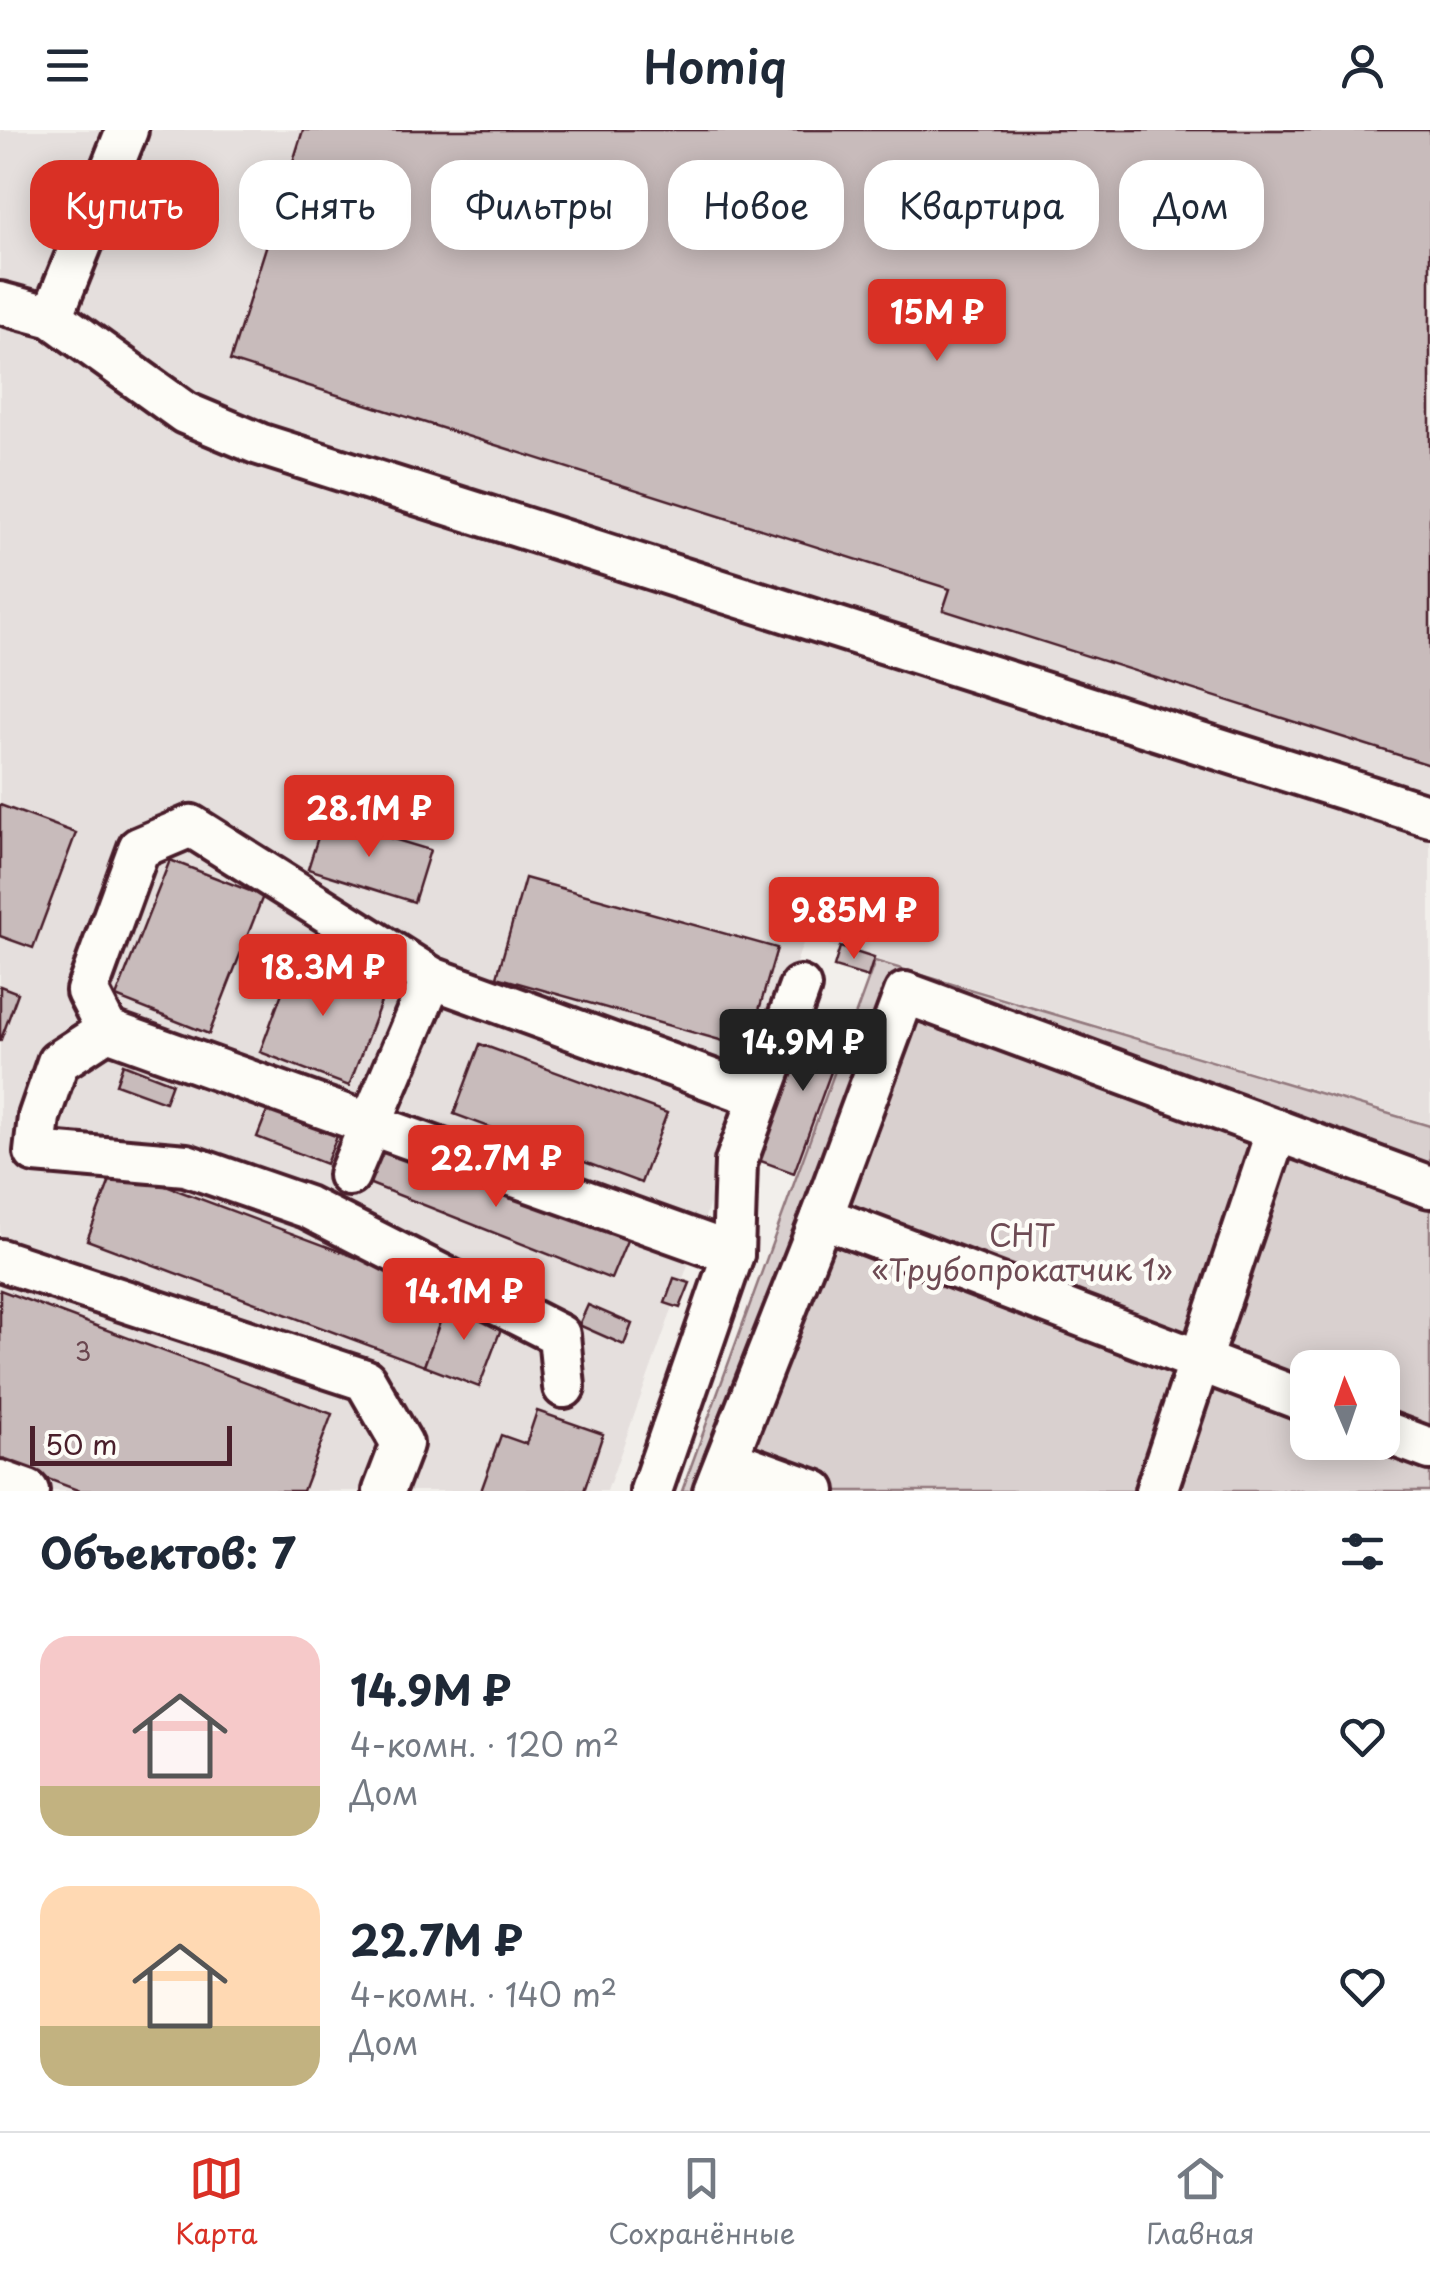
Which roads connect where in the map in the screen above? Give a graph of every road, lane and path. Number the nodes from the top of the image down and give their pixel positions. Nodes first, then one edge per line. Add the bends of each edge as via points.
1 (127, 130) edge
2 (0, 303) edge
3 (52, 318) junction
4 (1430, 816) edge
5 (432, 978) junction
6 (800, 986) dead end
7 (107, 1030) junction
8 (760, 1098) junction
9 (370, 1124) junction
10 (1277, 1130) junction
11 (350, 1174) dead end
12 (1430, 1187) edge
13 (822, 1217) junction
14 (734, 1254) junction
15 (0, 1260) edge
16 (1198, 1360) junction
17 (564, 1387) dead end
18 (1290, 1395) edge
19 (1400, 1437) edge
20 (1430, 1449) edge
21 (720, 1475) edge
22 (0, 1480) edge
23 (28, 1491) edge
24 (384, 1491) edge
25 (651, 1491) edge
26 (815, 1491) edge
27 (1156, 1491) edge

1 - 3 lane
2 - 3 lane
3 - 4 lane via 186,413 259,444
5 - 7 lane via 191,826 138,848 87,991
5 - 8 lane
5 - 9 lane
6 - 8 lane
7 - 9 lane
7 - 17 lane via 58,1062 35,1152 186,1164 307,1207 559,1335
8 - 14 lane via 736,1162
9 - 11 lane
9 - 14 lane
10 - 12 lane
10 - 13 lane via 905,993
10 - 16 lane
13 - 16 lane
13 - 21 lane
14 - 25 lane
15 - 24 lane via 365,1380 402,1444
16 - 18 lane
16 - 27 lane
19 - 20 lane
21 - 26 lane
22 - 23 lane

